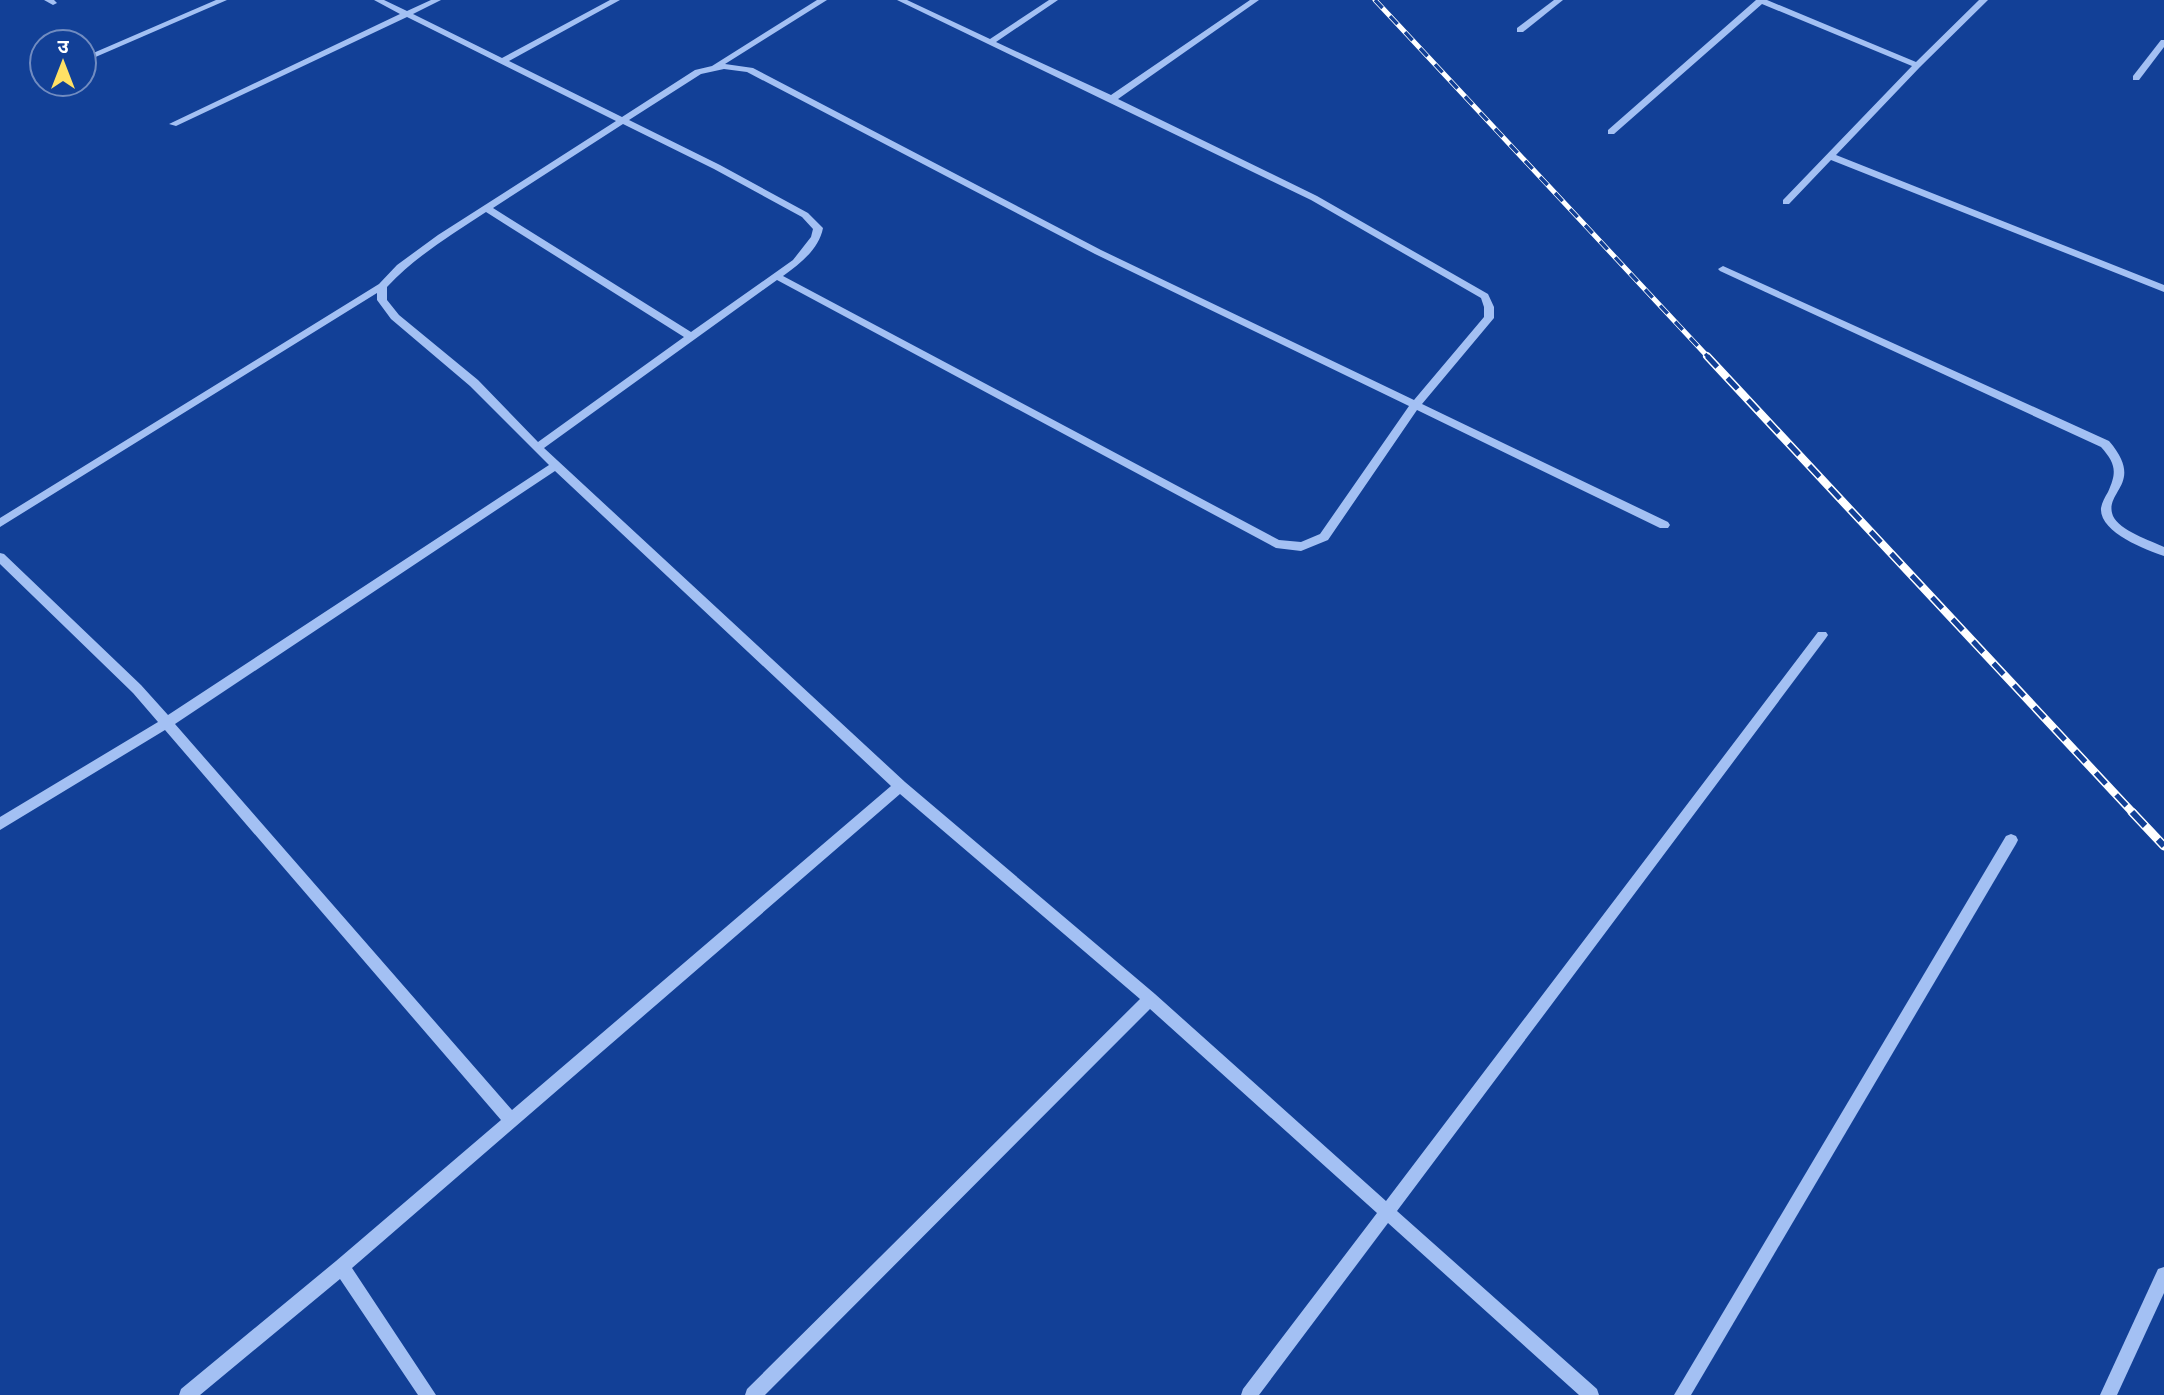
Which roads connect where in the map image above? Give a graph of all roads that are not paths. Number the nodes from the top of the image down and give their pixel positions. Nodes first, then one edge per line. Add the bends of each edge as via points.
1 (223, 0) edge
2 (378, 0) edge
3 (438, 0) edge
4 (616, 0) edge
5 (823, 0) edge
6 (901, 0) edge
7 (1054, 0) edge
8 (1255, 0) edge
9 (1559, 0) edge
10 (1760, 0) edge
11 (1982, 0) edge
12 (407, 14) junction
13 (1520, 30) dead end
14 (990, 42) junction
15 (2164, 42) edge
16 (98, 54) edge
17 (503, 61) junction
18 (1917, 65) junction
19 (715, 67) junction
20 (2136, 78) dead end
21 (1112, 99) junction
22 (623, 119) junction
23 (173, 124) dead end
24 (1611, 132) dead end
25 (1829, 156) junction
26 (1786, 202) dead end
27 (485, 207) junction
28 (1723, 269) dead end
29 (778, 277) junction
30 (382, 286) junction
31 (2164, 289) edge
32 (691, 336) junction
33 (1415, 405) junction
34 (537, 448) junction
35 (556, 465) junction
36 (0, 523) edge
37 (1664, 526) dead end
38 (2164, 552) edge
39 (0, 557) edge
40 (1822, 635) dead end
41 (166, 723) junction
42 (900, 786) junction
43 (0, 824) edge
44 (2011, 841) dead end
45 (1150, 999) junction
46 (511, 1120) junction
47 (1385, 1212) junction
48 (342, 1267) junction
49 (2164, 1275) edge
50 (187, 1395) edge
51 (428, 1395) edge
52 (753, 1395) edge
53 (1249, 1395) edge
54 (1591, 1395) edge
55 (1682, 1395) edge
56 (2108, 1395) edge

1 - 16 street
2 - 12 street
3 - 12 street
4 - 17 street
5 - 19 street
6 - 14 street
7 - 14 street
8 - 21 street
9 - 13 street
10 - 18 street
10 - 24 street
11 - 18 street
12 - 17 street
12 - 23 street
14 - 21 street
15 - 20 street
17 - 22 street
18 - 25 street
19 - 22 street via 698,72
19 - 33 street via 750,70 1098,251
21 - 33 street via 1314,198 1485,296 1489,318
22 - 27 street
22 - 29 street via 814,222 816,238
25 - 26 street
25 - 31 street
27 - 30 street via 400,267
27 - 32 street
28 - 38 street via 2105,444 2121,465 2106,508 2108,517
29 - 32 street
29 - 33 street via 1289,548 1324,537
30 - 34 street via 382,300 395,317 474,383
30 - 36 street
32 - 34 street
33 - 37 street
34 - 35 street
35 - 41 street
35 - 42 street
39 - 41 street
40 - 47 street
41 - 43 street
41 - 46 street
42 - 45 street
42 - 46 street
44 - 55 street
45 - 47 street
45 - 52 street
46 - 48 street
47 - 53 street
47 - 54 street
48 - 50 street
48 - 51 street
49 - 56 street

